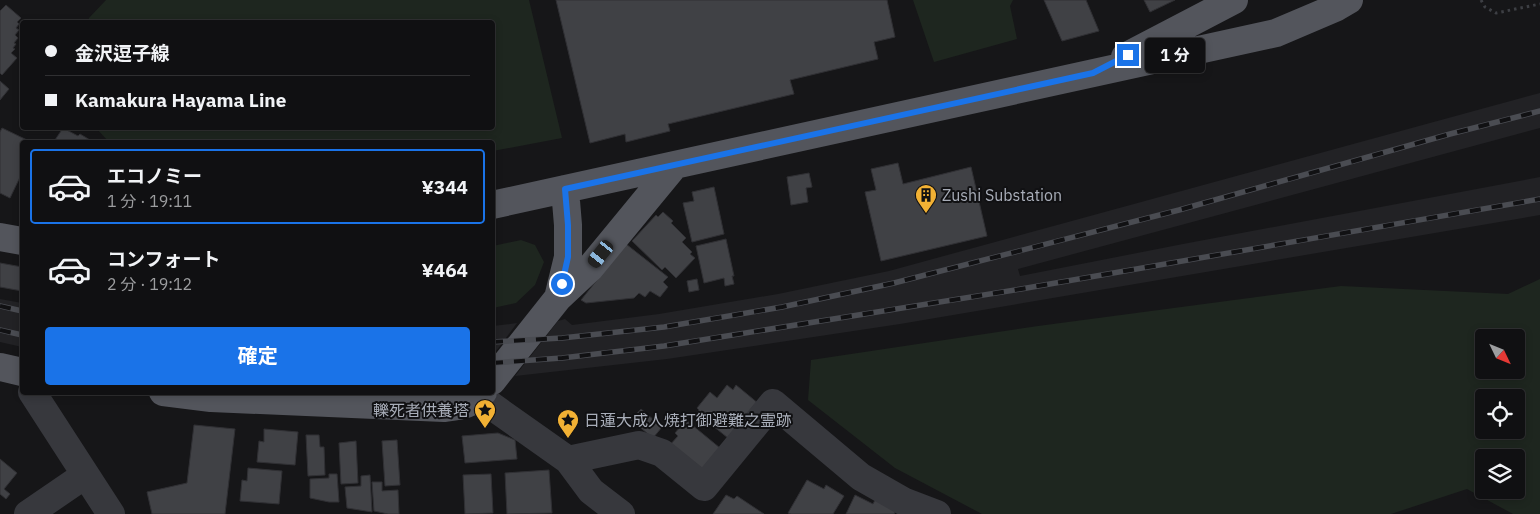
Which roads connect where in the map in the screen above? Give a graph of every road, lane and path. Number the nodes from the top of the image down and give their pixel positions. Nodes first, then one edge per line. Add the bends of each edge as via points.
1 (1234, 0) edge
2 (1349, 0) edge
3 (1481, 0) edge
4 (1540, 4) edge
5 (1093, 73) junction
6 (674, 166) junction
7 (565, 189) junction
8 (495, 204) edge
9 (0, 237) edge
10 (20, 241) edge
11 (558, 298) junction
12 (495, 377) edge
13 (32, 395) edge
14 (187, 395) edge
15 (479, 395) edge
16 (491, 395) edge
17 (568, 460) junction
18 (85, 475) junction
19 (108, 512) edge
20 (28, 514) edge
21 (621, 514) edge
22 (937, 514) edge

1 - 5 main road
2 - 5 main road via 1276,33
3 - 4 path via 1485,8 1496,13
5 - 6 main road
6 - 7 main road
6 - 11 main road via 590,268
7 - 8 main road
7 - 11 main road via 568,257
9 - 10 main road
11 - 12 main road
13 - 18 street
14 - 15 main road via 444,408 469,404
16 - 17 street
17 - 21 street via 591,491
17 - 22 street via 638,445 662,453 704,487 774,403 861,477 903,501
18 - 19 street
18 - 20 street

